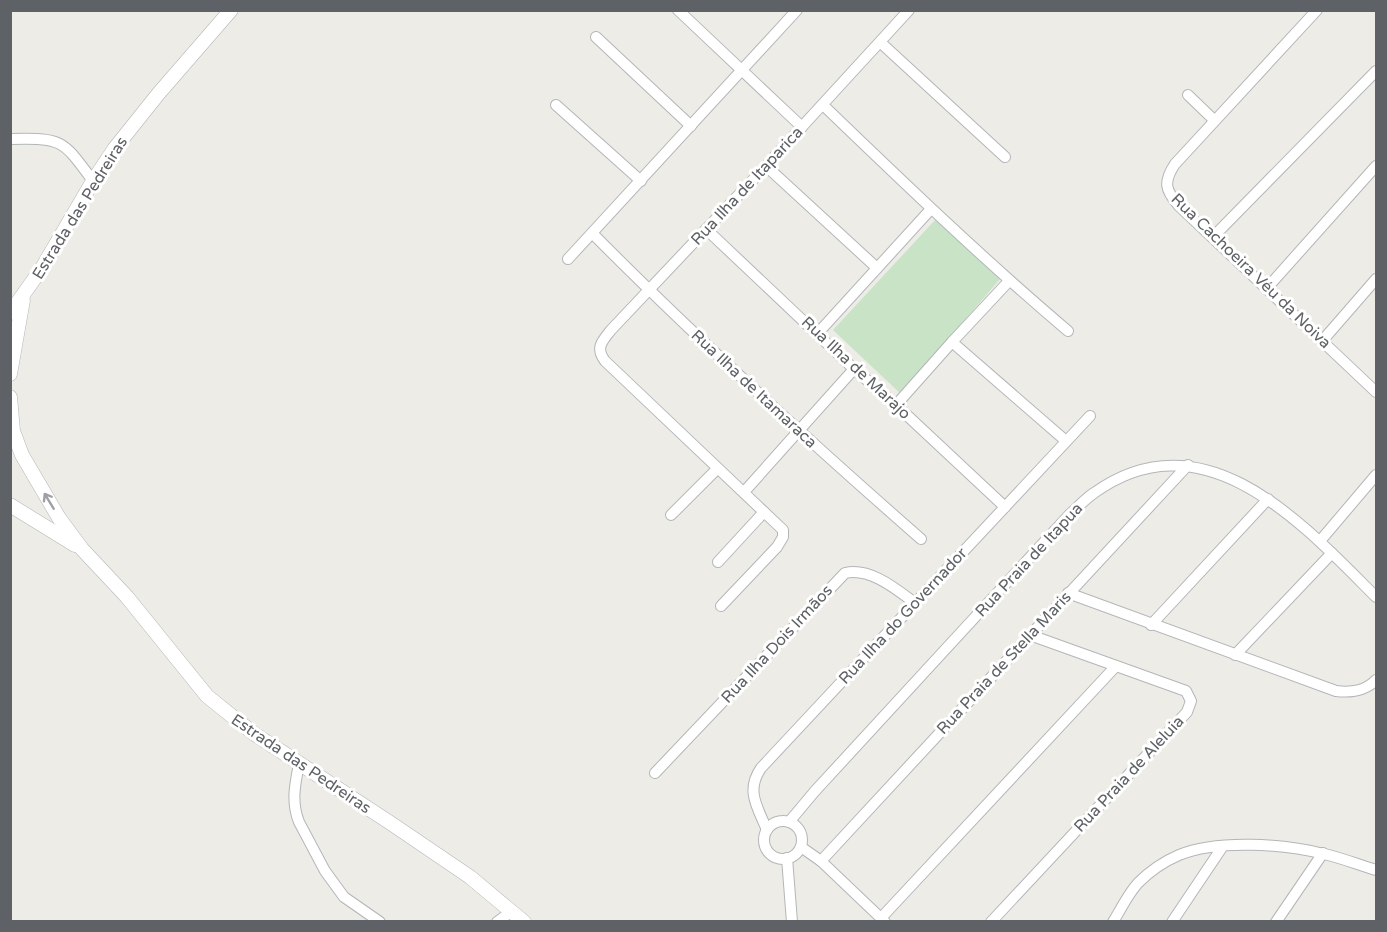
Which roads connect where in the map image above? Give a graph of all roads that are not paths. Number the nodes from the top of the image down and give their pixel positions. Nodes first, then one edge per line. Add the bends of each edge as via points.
1 (231, 10) edge
2 (678, 10) edge
3 (909, 10) edge
4 (1317, 10) edge
5 (796, 11) edge
6 (596, 37) dead end
7 (880, 42) junction
8 (743, 70) junction
9 (1377, 71) edge
10 (1188, 95) dead end
11 (556, 105) dead end
12 (823, 105) junction
13 (1214, 120) junction
14 (691, 126) junction
15 (802, 127) junction
16 (10, 139) edge
17 (1005, 157) dead end
18 (766, 166) junction
19 (1377, 166) edge
20 (93, 181) junction
21 (641, 181) junction
22 (931, 210) junction
23 (706, 229) junction
24 (593, 234) junction
25 (1213, 237) junction
26 (568, 259) dead end
27 (877, 268) junction
28 (1377, 279) edge
29 (1009, 281) junction
30 (1267, 288) junction
31 (648, 290) junction
32 (23, 298) junction
33 (10, 313) edge
34 (1068, 331) dead end
35 (818, 333) junction
36 (1323, 340) junction
37 (952, 342) junction
38 (854, 369) junction
39 (10, 374) edge
40 (1376, 392) edge
41 (10, 396) edge
42 (896, 405) junction
43 (1090, 416) dead end
44 (12, 427) edge
45 (799, 432) junction
46 (1066, 441) junction
47 (10, 458) edge
48 (1188, 465) junction
49 (717, 469) junction
50 (1377, 475) edge
51 (1373, 489) edge
52 (744, 492) junction
53 (1268, 499) junction
54 (10, 505) edge
55 (1005, 507) junction
56 (764, 512) junction
57 (671, 515) dead end
58 (921, 539) dead end
59 (1320, 541) junction
60 (82, 549) junction
61 (1332, 553) junction
62 (718, 562) dead end
63 (1068, 593) junction
64 (1377, 597) edge
65 (915, 603) junction
66 (721, 606) dead end
67 (1151, 625) junction
68 (1030, 635) junction
69 (1234, 655) junction
70 (1116, 666) junction
71 (1377, 680) edge
72 (299, 764) junction
73 (655, 773) dead end
74 (789, 822) junction
75 (767, 830) junction
76 (1223, 846) junction
77 (801, 847) junction
78 (1323, 853) junction
79 (787, 858) junction
80 (821, 861) junction
81 (1377, 870) edge
82 (512, 911) junction
83 (883, 920) edge
84 (380, 921) edge
85 (497, 921) edge
86 (524, 921) edge
87 (792, 921) edge
88 (991, 921) edge
89 (1113, 921) edge
90 (1172, 921) edge
91 (1276, 921) edge

1 - 20 street, Estrada das Pedreiras via 159,93
2 - 8 street
3 - 7 street, Rua Ilha de Itaparica
4 - 13 street, Rua Cachoeira Véu da Noiva
5 - 8 street
6 - 14 street
7 - 12 street, Rua Ilha de Itaparica
7 - 17 street
8 - 14 street
8 - 15 street
9 - 25 street
10 - 13 street
11 - 21 street
12 - 15 street, Rua Ilha de Itaparica
12 - 22 street
13 - 25 street, Rua Cachoeira Véu da Noiva via 1166,180 1173,199
14 - 21 street
15 - 18 street, Rua Ilha de Itaparica
16 - 20 street via 57,141 69,149
18 - 23 street, Rua Ilha de Itaparica
18 - 27 street
19 - 30 street
20 - 32 street, Estrada das Pedreiras
21 - 24 street
22 - 27 street
22 - 29 street
23 - 31 street, Rua Ilha de Itaparica
23 - 35 street, Rua Ilha de Marajo
24 - 26 street
24 - 31 street, Rua Ilha de Itamaraca
25 - 30 street, Rua Cachoeira Véu da Noiva
27 - 35 street
28 - 36 street
29 - 34 street
29 - 37 street
30 - 36 street, Rua Cachoeira Véu da Noiva
31 - 45 street, Rua Ilha de Itamaraca
31 - 49 street, Rua Ilha de Itaparica via 602,341 599,351
32 - 33 street
32 - 39 street
35 - 38 street, Rua Ilha de Marajo
36 - 40 street, Rua Cachoeira Véu da Noiva
37 - 42 street
37 - 46 street
38 - 42 street, Rua Ilha de Marajo
38 - 45 street
41 - 44 street
42 - 55 street, Rua Ilha de Marajo
43 - 46 street, Rua Ilha do Governador
44 - 47 street via 14,445
60 -> 44 street, Estrada das Pedreiras via 22,455
45 - 52 street
45 - 58 street, Rua Ilha de Itamaraca
46 - 55 street, Rua Ilha do Governador
48 - 53 street, Rua Praia de Itapua via 1220,473
48 - 63 street, Rua Praia de Stella Maris
48 - 74 street, Rua Praia de Itapua via 1150,467 1093,493
49 - 52 street
49 - 57 street
50 - 51 street
51 - 59 street
52 - 56 street
53 - 59 street, Rua Praia de Itapua
53 - 67 street
54 - 60 street, Estrada das Pedreiras
55 - 65 street, Rua Ilha do Governador
56 - 62 street
56 - 66 street via 783,530 781,542
59 - 61 street, Rua Praia de Itapua
60 - 72 street, Estrada das Pedreiras via 127,597 207,696
61 - 64 street, Rua Praia de Itapua
61 - 69 street
63 - 67 street
63 - 68 street, Rua Praia de Stella Maris
65 - 73 street, Rua Ilha Dois Irmãos via 877,578 845,573
65 - 75 street, Rua Ilha do Governador via 757,774 754,798
67 - 69 street
68 - 70 street, Rua Praia de Aleluia
68 - 80 street, Rua Praia de Stella Maris
69 - 71 street via 1336,692 1356,692
70 - 83 street
70 - 88 street, Rua Praia de Aleluia via 1186,692 1191,698 1190,707
72 - 82 street, Estrada das Pedreiras via 470,877
72 - 84 street via 294,791 299,822 344,897
74 - 75 street via 776,823
74 - 77 street via 799,829
75 - 79 street via 766,848 774,857
76 - 78 street
76 - 89 street via 1196,849 1160,866 1137,884
76 - 90 street
77 - 79 street
77 - 80 street
78 - 81 street
78 - 91 street
79 - 87 street
80 - 83 street
82 - 85 street
82 - 86 street, Estrada das Pedreiras

